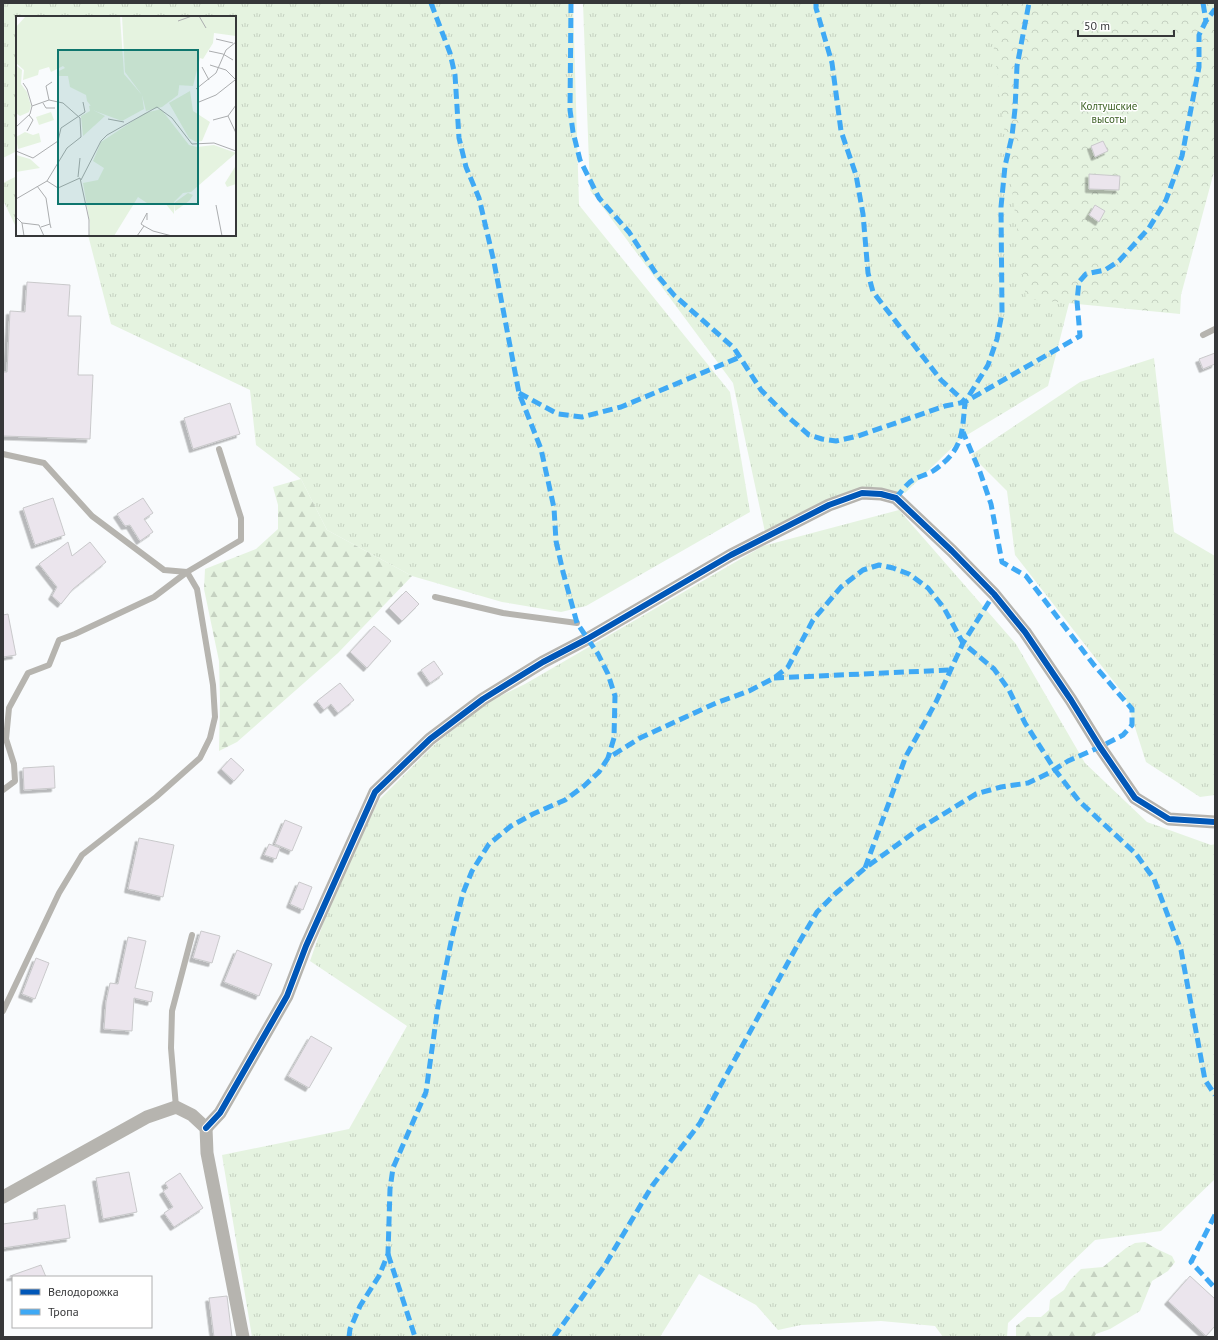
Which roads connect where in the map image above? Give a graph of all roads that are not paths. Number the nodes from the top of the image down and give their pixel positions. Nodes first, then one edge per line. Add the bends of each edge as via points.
1 (1215, 328) edge
2 (1203, 335) dead end
3 (219, 449) dead end
4 (3, 454) edge
5 (187, 572) junction
6 (435, 597) dead end
7 (577, 623) dead end
8 (3, 790) edge
9 (1215, 822) edge
10 (192, 935) dead end
11 (3, 1011) edge
12 (176, 1107) junction
13 (206, 1128) junction
14 (3, 1197) edge
15 (243, 1337) edge

1 - 2 lane
3 - 5 lane via 241,518 241,540
4 - 5 lane via 44,463 92,516 164,570
5 - 8 lane via 154,597 60,640 49,665 28,673 9,708 6,739 14,764 15,781
5 - 11 lane via 197,589 213,686 215,717 210,738 200,758 156,797 82,855 59,893
6 - 7 lane via 502,613
9 - 13 street via 1169,820 1136,798 1026,632 994,594 896,498 862,493 829,505 731,555 543,662 483,699 430,739 375,792 306,946 287,996 220,1113
10 - 12 lane via 172,1011 170,1048
12 - 13 street via 192,1115
12 - 14 street via 147,1117
13 - 15 street via 207,1152

